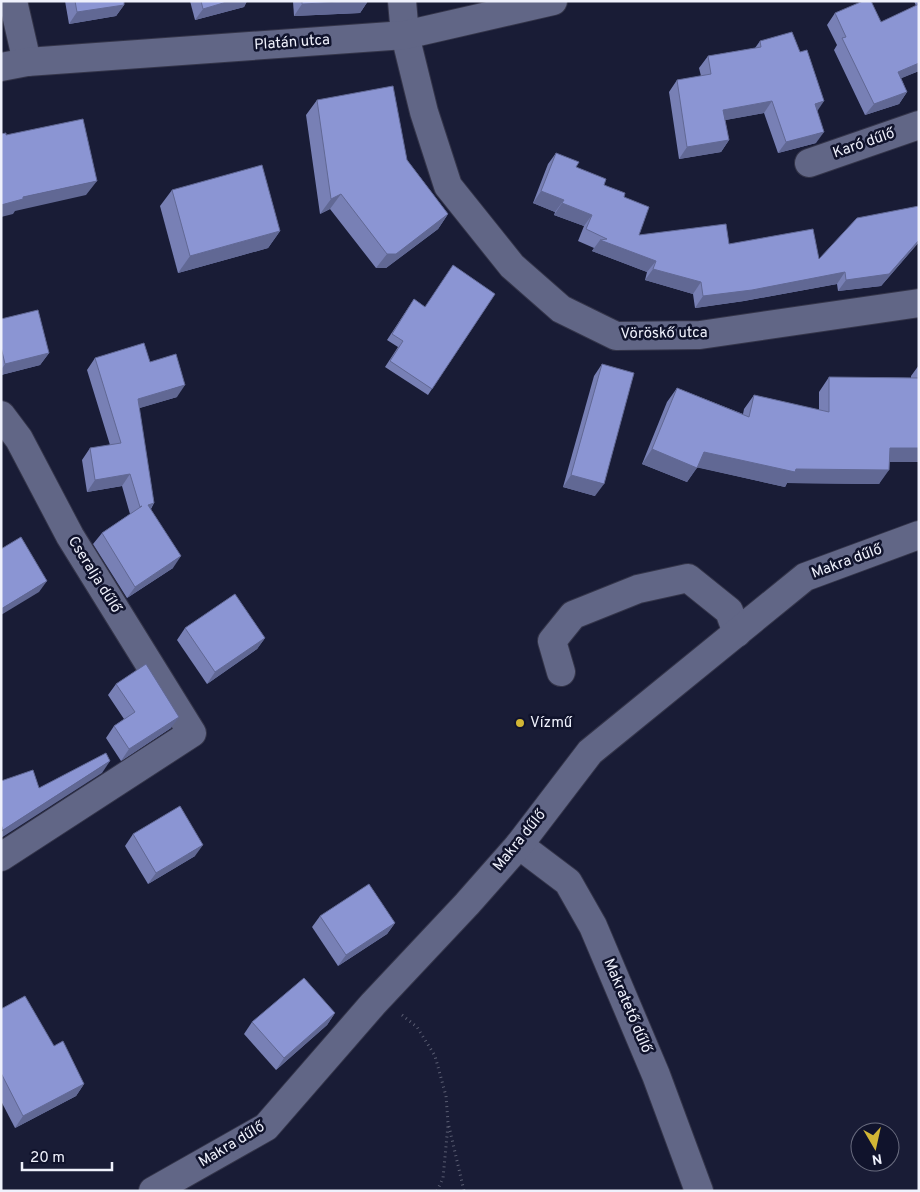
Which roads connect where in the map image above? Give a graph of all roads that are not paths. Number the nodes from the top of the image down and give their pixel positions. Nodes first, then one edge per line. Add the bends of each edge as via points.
1 (13, 1) edge
2 (402, 1) edge
3 (553, 1) edge
4 (405, 35) junction
5 (14, 64) edge
6 (919, 125) edge
7 (809, 163) dead end
8 (919, 303) edge
9 (1, 415) edge
10 (919, 535) edge
11 (737, 633) junction
12 (561, 672) dead end
13 (519, 845) junction
14 (1, 857) edge
15 (153, 1191) edge
16 (699, 1191) edge

1 - 5 street
2 - 4 street, Vöröskő utca
3 - 4 street, Platán utca
4 - 5 street, Platán utca
4 - 8 street, Vöröskő utca via 424,112 448,186 512,266 561,309 616,336 700,335
6 - 7 street, Karó dűlő
9 - 14 street, Cseralja dűlő via 19,439 70,536 192,733
10 - 11 street, Makra dűlő via 805,577
11 - 12 street via 729,612 688,578 638,589 573,615 552,641
11 - 13 street, Makra dűlő via 590,752
13 - 15 street, Makra dűlő via 266,1127
13 - 16 street, Makratető dűlő via 568,882 593,926 656,1075

